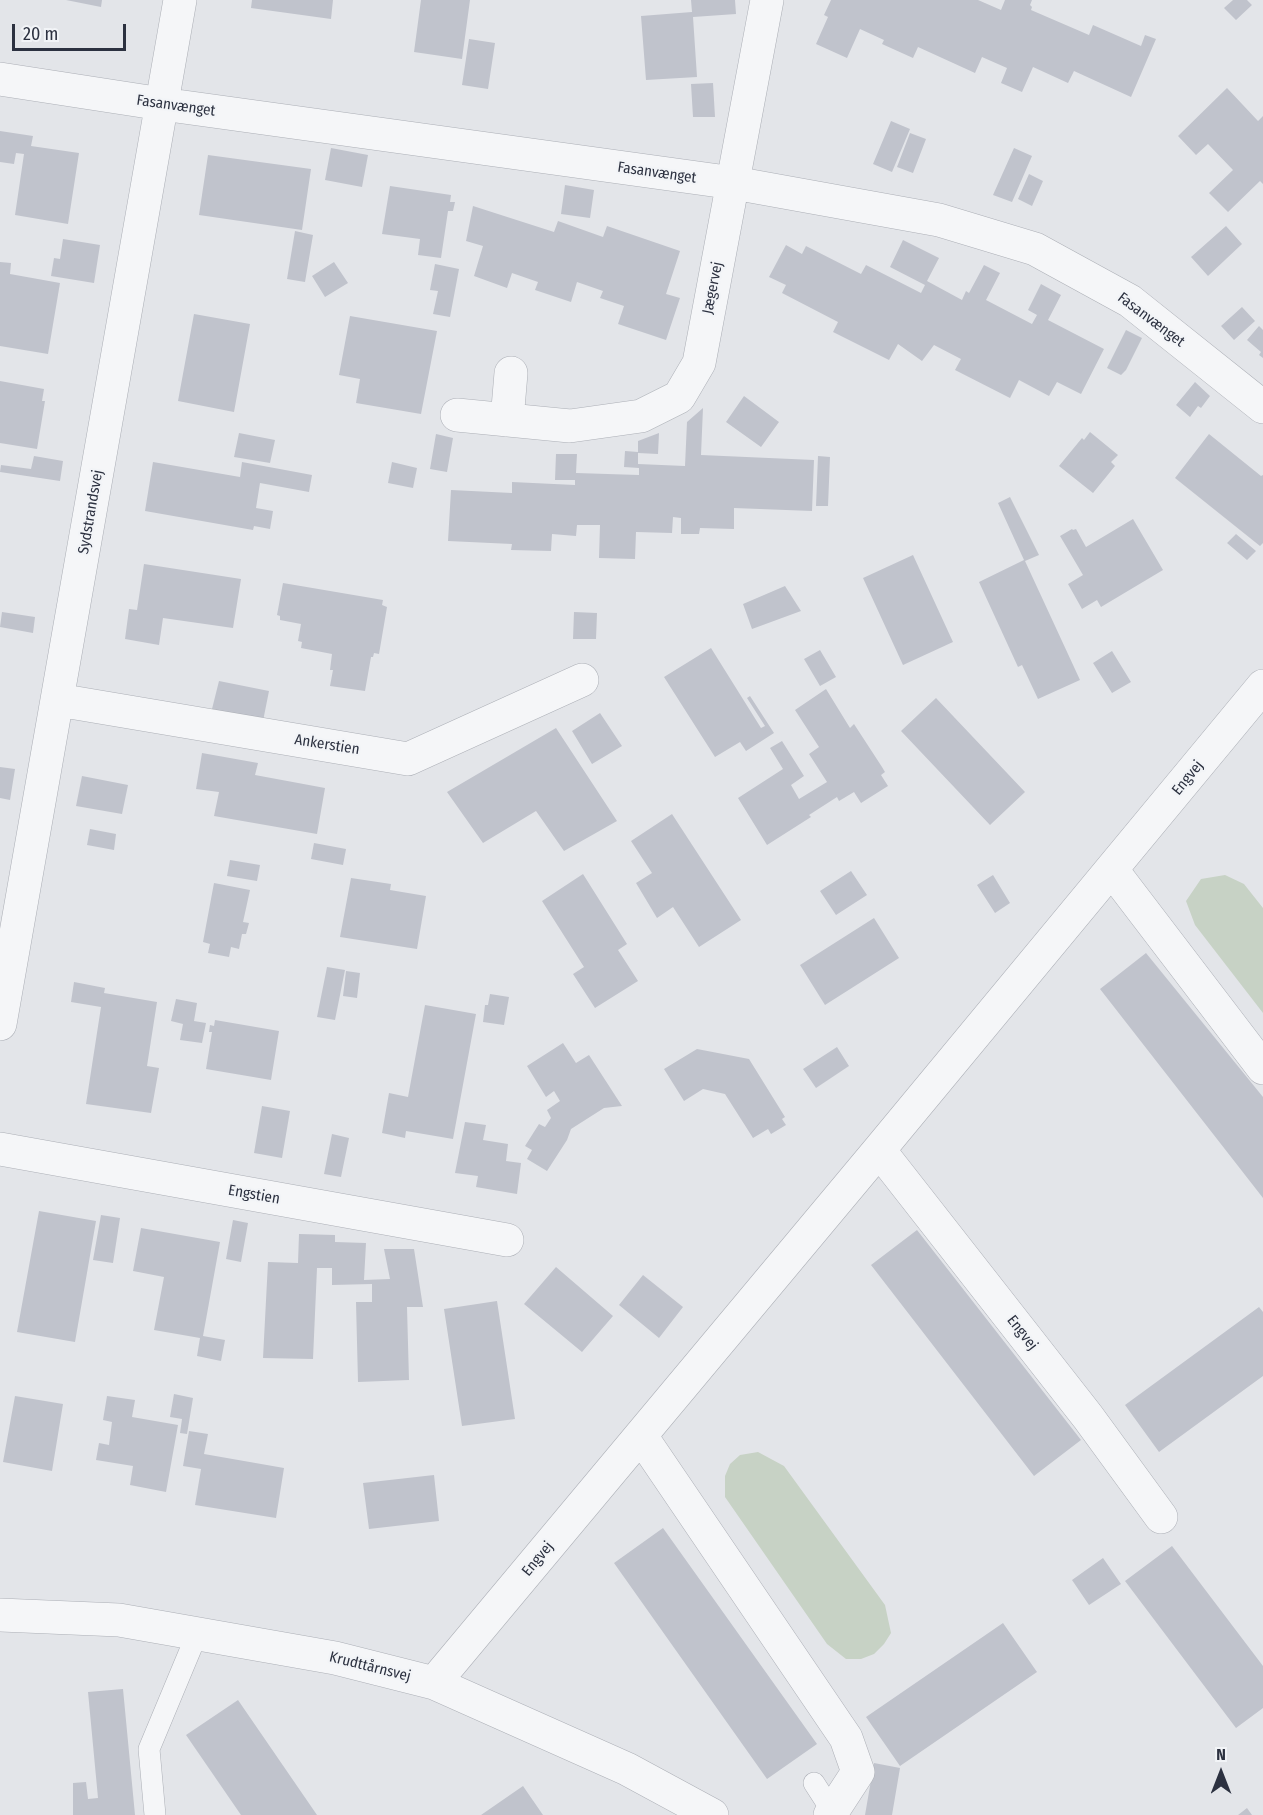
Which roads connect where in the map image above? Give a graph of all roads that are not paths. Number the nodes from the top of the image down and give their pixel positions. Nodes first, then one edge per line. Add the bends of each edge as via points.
1 (180, 0) edge
2 (767, 0) edge
3 (0, 79) edge
4 (162, 104) junction
5 (734, 183) junction
6 (511, 373) dead end
7 (1263, 407) edge
8 (457, 415) dead end
9 (507, 420) junction
10 (582, 680) dead end
11 (1263, 686) edge
12 (58, 700) junction
13 (1112, 870) junction
14 (0, 1024) edge
15 (1263, 1068) edge
16 (0, 1149) edge
17 (879, 1150) junction
18 (507, 1240) dead end
19 (641, 1436) junction
20 (1161, 1517) dead end
21 (0, 1614) edge
22 (197, 1634) junction
23 (434, 1683) junction
24 (814, 1784) dead end
25 (831, 1813) edge
26 (155, 1815) edge
27 (712, 1815) edge

1 - 4 street, Sydstrandsvej
2 - 5 street, Jægervej
3 - 4 street, Fasanvænget
4 - 5 street, Fasanvænget
4 - 12 street, Sydstrandsvej
5 - 7 street, Fasanvænget via 939,220 1035,249 1130,301
5 - 9 street, Jægervej via 699,363 679,397 641,416 580,425
6 - 9 street
8 - 9 street, Jægervej
10 - 12 street, Ankerstien via 408,759
11 - 13 street, Engvej
12 - 14 street, Sydstrandsvej
13 - 15 street
13 - 17 street, Engvej
16 - 18 street, Engstien
17 - 19 street, Engvej
17 - 20 street, Engvej via 1088,1417
19 - 23 street, Engvej
19 - 25 street via 846,1738 858,1772
21 - 22 street, Krudttårnsvej via 119,1620
22 - 23 street, Krudttårnsvej via 335,1658
22 - 26 lane via 149,1749
23 - 27 street, Krudttårnsvej via 627,1770
24 - 25 lane

